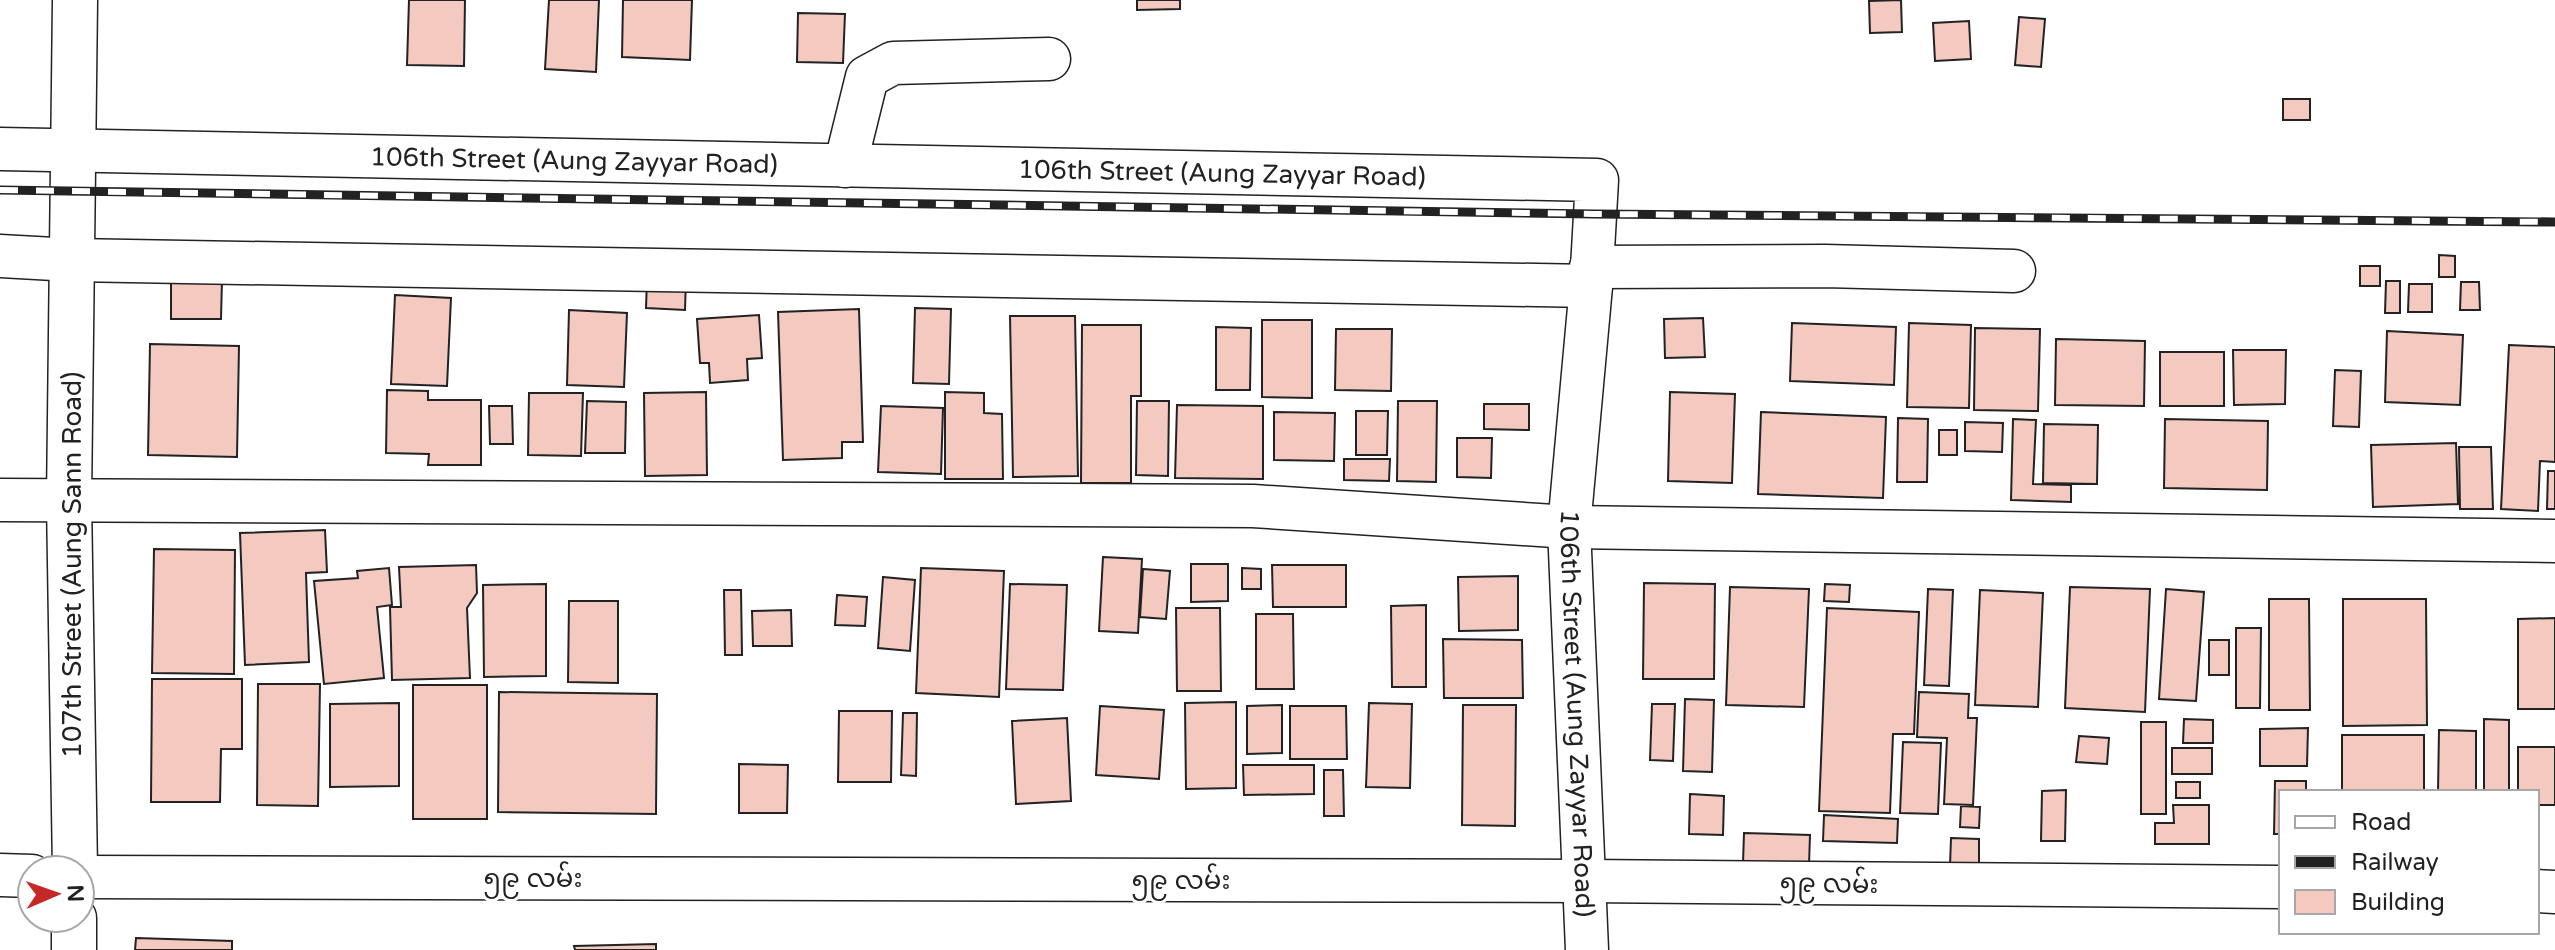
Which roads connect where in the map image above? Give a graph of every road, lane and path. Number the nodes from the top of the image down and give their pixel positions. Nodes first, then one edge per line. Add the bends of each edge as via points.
1 (75, 0) edge
2 (1049, 59) dead end
3 (0, 149) edge
4 (73, 152) junction
5 (845, 166) junction
6 (0, 256) edge
7 (72, 260) junction
8 (2014, 271) dead end
9 (1591, 276) junction
10 (0, 500) edge
11 (69, 501) junction
12 (1569, 527) junction
13 (2555, 541) edge
14 (75, 854) edge
15 (96, 877) edge
16 (1586, 881) junction
17 (2279, 887) edge
18 (1587, 950) edge

1 - 4 street, 107th Street (Aung Sann Road)
2 - 5 street via 893,63 867,77
3 - 4 street, 106th Street (Aung Zayyar Road)
4 - 5 street, 106th Street (Aung Zayyar Road)
4 - 7 street, 107th Street (Aung Sann Road)
5 - 9 street, 106th Street (Aung Zayyar Road) via 1597,180
6 - 7 street
7 - 9 street
7 - 11 street, 107th Street (Aung Sann Road)
8 - 9 street via 1825,266
9 - 12 street, 106th Street (Aung Zayyar Road)
10 - 11 street
11 - 12 street via 1253,506
11 - 14 street, 107th Street (Aung Sann Road)
12 - 13 street
12 - 16 street, 106th Street (Aung Zayyar Road)
15 - 16 street, ၅၉ လမ်း
16 - 17 street, ၅၉ လမ်း
16 - 18 street, 106th Street (Aung Zayyar Road)

